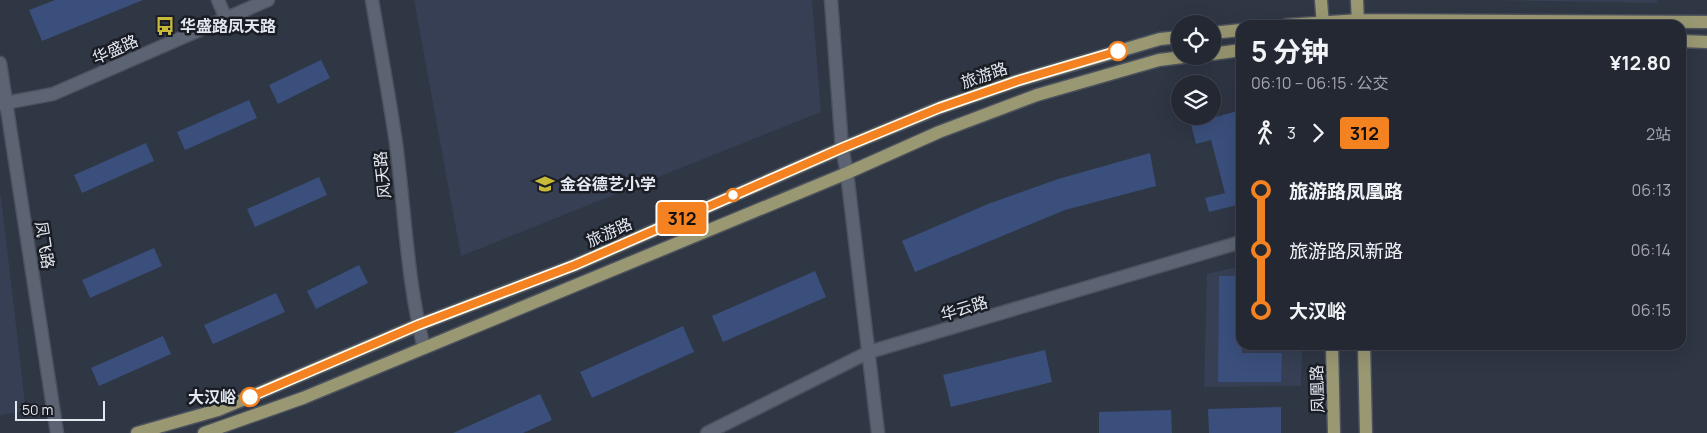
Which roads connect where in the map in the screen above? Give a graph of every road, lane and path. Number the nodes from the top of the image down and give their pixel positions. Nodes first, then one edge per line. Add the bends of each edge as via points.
1 (218, 0) edge
2 (268, 0) edge
3 (372, 0) edge
4 (831, 0) edge
5 (1321, 0) edge
6 (1357, 0) edge
7 (226, 18) junction
8 (1323, 20) edge
9 (1359, 20) edge
10 (1686, 22) edge
11 (1707, 22) edge
12 (1236, 31) edge
13 (1221, 32) edge
14 (1171, 38) edge
15 (1686, 41) edge
16 (1707, 42) edge
17 (1236, 51) edge
18 (1221, 53) edge
19 (1171, 58) edge
20 (0, 63) edge
21 (3, 103) edge
22 (842, 148) junction
23 (847, 173) junction
24 (1236, 243) edge
25 (418, 325) junction
26 (424, 348) junction
27 (1332, 350) edge
28 (1364, 350) edge
29 (869, 352) junction
30 (57, 433) edge
31 (137, 433) edge
32 (204, 433) edge
33 (707, 433) edge
34 (878, 433) edge
35 (1334, 433) edge
36 (1366, 433) edge

1 - 7 street
2 - 7 street, 华盛路
3 - 25 street, 风天路 via 396,144
4 - 22 street
5 - 8 main road
6 - 9 main road
7 - 21 street, 华盛路 via 53,94
10 - 11 main road
12 - 13 main road
14 - 22 main road, 旅游路 via 1017,81 939,108
15 - 16 main road
17 - 18 main road
19 - 23 main road via 1037,95 939,132
20 - 21 street, 凤飞路
21 - 30 street, 凤飞路
22 - 23 street
22 - 25 main road, 旅游路 via 575,265
23 - 26 main road
23 - 29 street
24 - 29 street, 华云路
25 - 26 street, 风天路
25 - 31 main road, 旅游路 via 218,410
26 - 32 main road via 303,398
27 - 35 main road, 凤凰路
28 - 36 main road
29 - 33 street, 华云路
29 - 34 street

